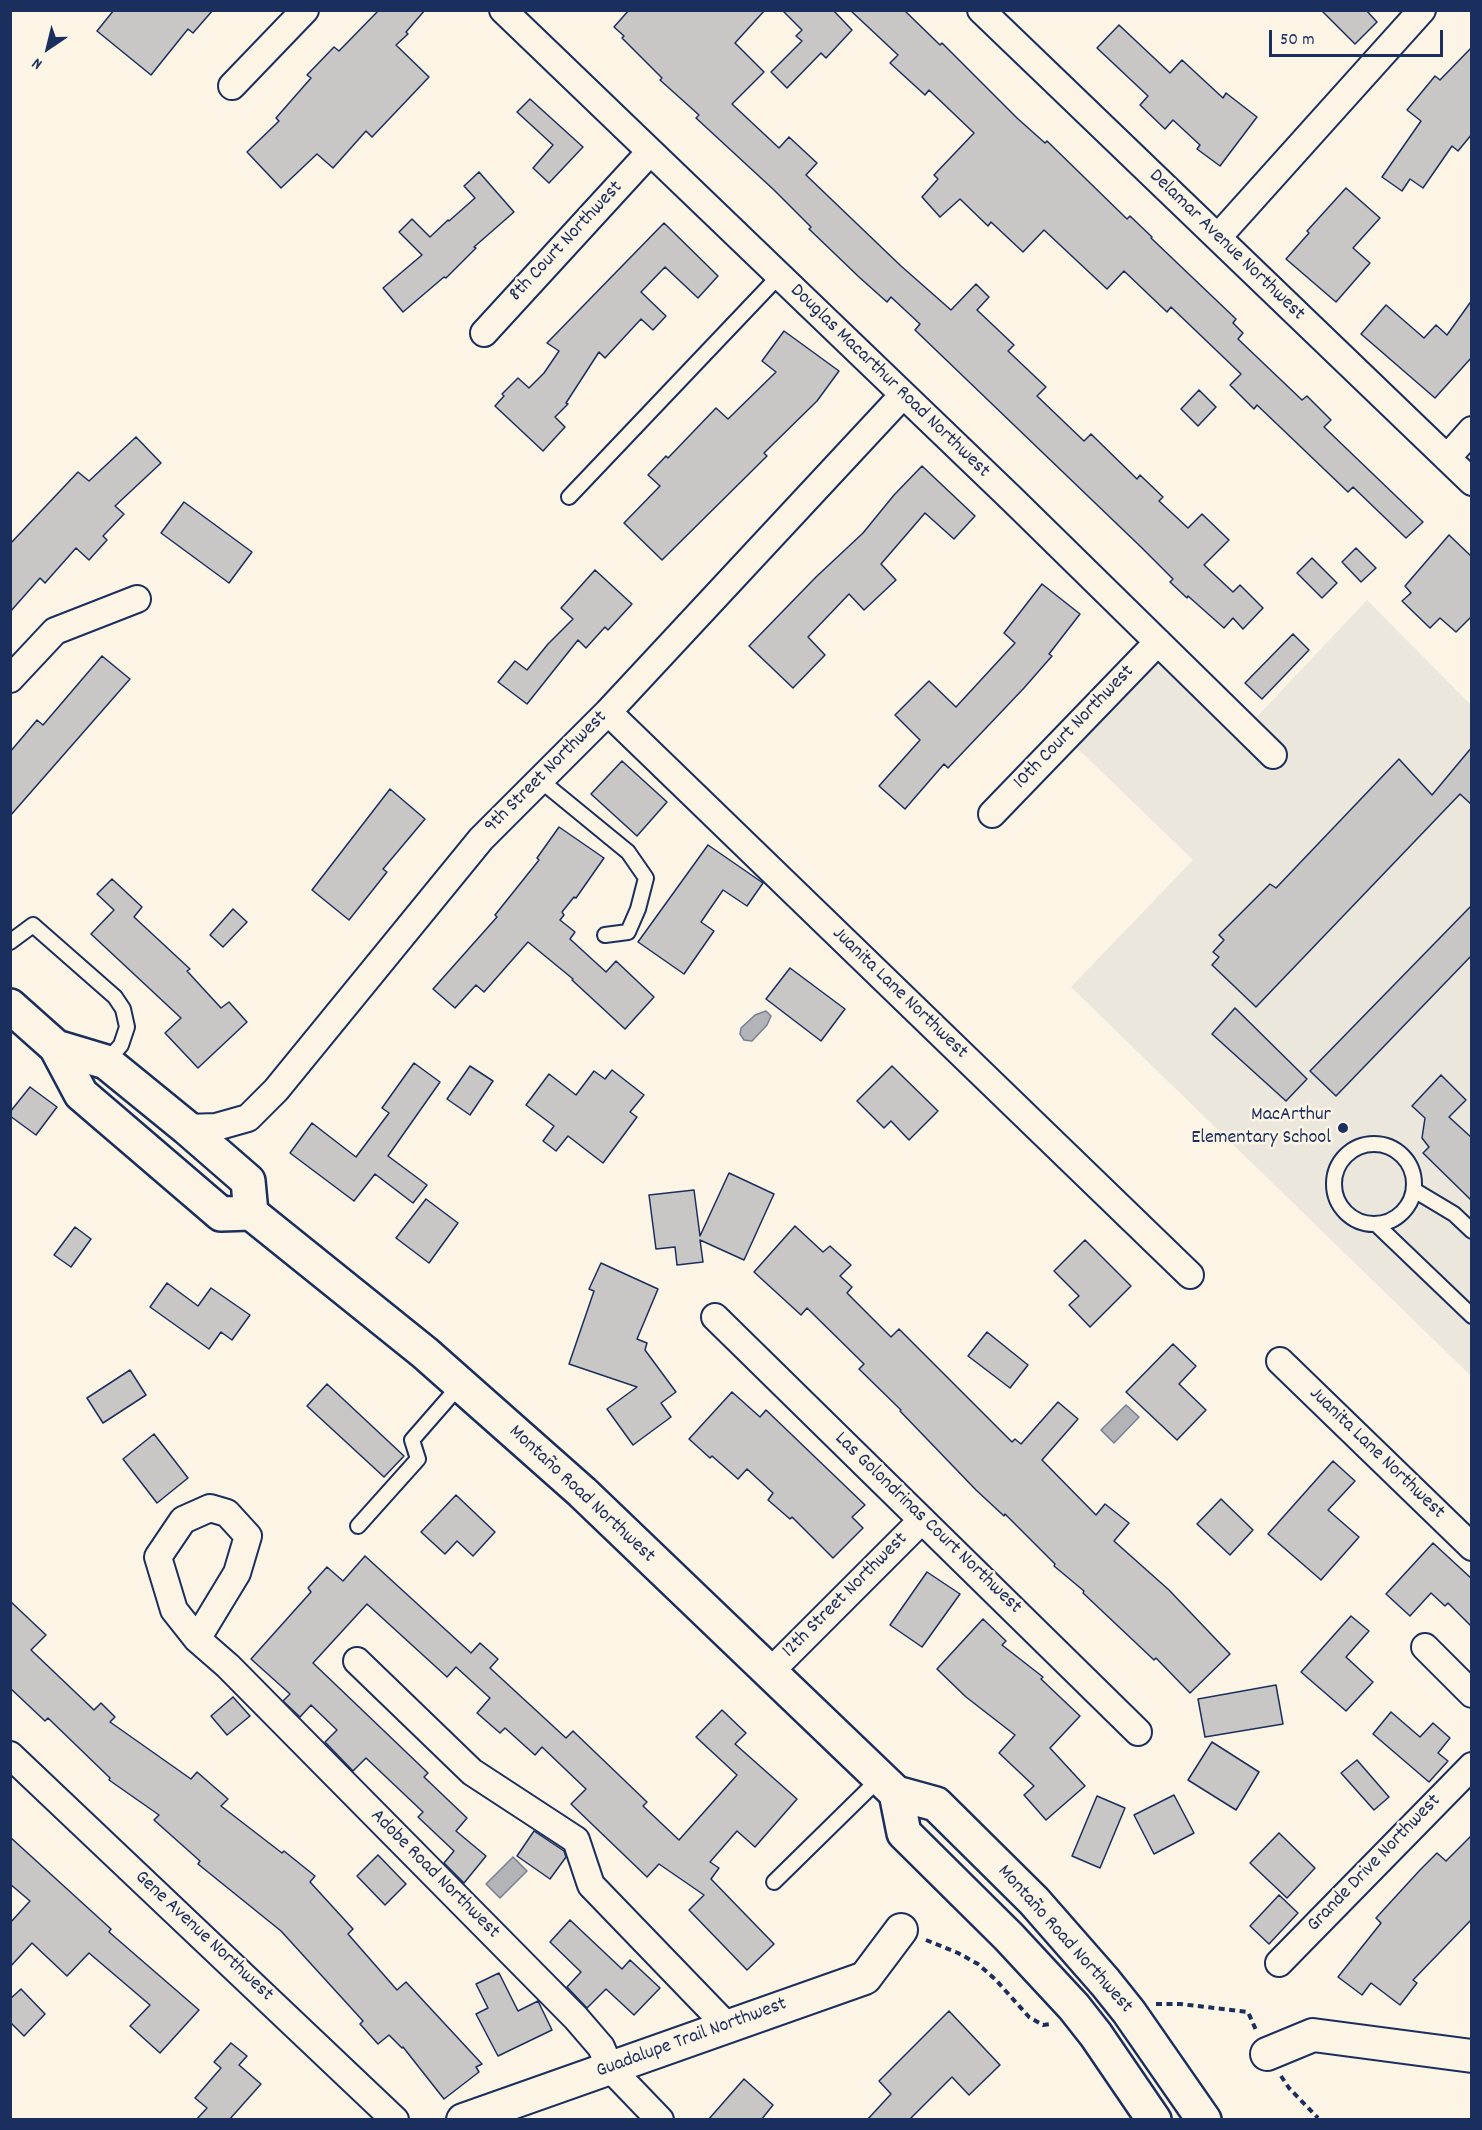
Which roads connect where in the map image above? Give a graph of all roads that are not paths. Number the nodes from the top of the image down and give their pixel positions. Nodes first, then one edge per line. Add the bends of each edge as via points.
1 (305, 10) edge
2 (503, 10) edge
3 (981, 10) edge
4 (1422, 10) edge
5 (232, 86) dead end
6 (650, 152) junction
7 (1218, 237) junction
8 (779, 276) junction
9 (484, 333) dead end
10 (903, 395) junction
11 (1472, 430) edge
12 (1447, 458) junction
13 (1472, 482) edge
14 (569, 497) dead end
15 (137, 599) dead end
16 (1158, 642) junction
17 (10, 679) edge
18 (608, 712) junction
19 (1274, 755) dead end
20 (540, 780) junction
21 (992, 814) dead end
22 (605, 935) dead end
23 (10, 942) edge
24 (10, 1006) edge
25 (56, 1047) junction
26 (106, 1062) junction
27 (187, 1128) junction
28 (1414, 1191) junction
29 (251, 1213) junction
30 (1377, 1225) junction
31 (1472, 1231) edge
32 (1190, 1275) dead end
33 (1472, 1316) edge
34 (715, 1317) dead end
35 (1280, 1361) dead end
36 (460, 1385) junction
37 (922, 1520) junction
38 (358, 1526) dead end
39 (1472, 1547) edge
40 (197, 1639) junction
41 (1425, 1647) dead end
42 (357, 1661) dead end
43 (769, 1673) junction
44 (1472, 1694) edge
45 (1138, 1732) dead end
46 (10, 1755) edge
47 (1472, 1766) edge
48 (888, 1785) junction
49 (774, 1882) dead end
50 (901, 1930) road end
51 (1279, 1963) dead end
52 (727, 2026) junction
53 (1267, 2054) road end
54 (1472, 2056) edge
55 (610, 2068) junction
56 (394, 2120) edge
57 (463, 2120) edge
58 (660, 2120) edge
59 (1154, 2120) edge
60 (1204, 2120) edge

1 - 5 street
2 - 6 street, Douglas Macarthur Road Northwest
3 - 7 street, Delamar Avenue Northwest
4 - 7 street
6 - 8 street, Douglas Macarthur Road Northwest
6 - 9 street, 8th Court Northwest
7 - 12 street, Delamar Avenue Northwest
8 - 10 street, Douglas Macarthur Road Northwest
8 - 14 lane
10 - 16 street, Douglas Macarthur Road Northwest
10 - 18 street, 9th Street Northwest
11 - 12 street
12 - 13 street, Delamar Avenue Northwest
15 - 17 street via 55,631
16 - 19 street, Douglas Macarthur Road Northwest
16 - 21 street, 10th Court Northwest
18 - 20 street, 9th Street Northwest
18 - 32 street, Juanita Lane Northwest
20 - 22 lane via 628,852 646,878 628,932
20 - 27 street, 9th Street Northwest via 481,839 276,1090 248,1118 216,1127
23 - 26 lane via 33,925 115,997 127,1027 121,1046
24 - 25 main road
25 - 26 main road
25 - 29 main road via 81,1094 221,1214
26 - 27 main road
27 - 29 main road via 248,1180
28 - 30 lane via 1401,1214
28 - 30 lane via 1409,1165 1390,1148 1365,1145 1342,1158 1333,1182 1341,1208 1357,1221
28 - 31 lane via 1454,1214
29 - 36 main road, Montaño Road Northwest
30 - 33 lane
34 - 37 street, Las Golondrinas Court Northwest
35 - 39 street, Juanita Lane Northwest
36 - 38 lane via 412,1440 418,1459
36 - 43 main road, Montaño Road Northwest via 582,1492
37 - 43 street, 12th Street Northwest
37 - 45 street, Las Golondrinas Court Northwest
40 - 40 street, Adobe Road Northwest via 237,1573 248,1536 227,1513 210,1508 183,1520 158,1557 174,1610
40 - 55 street, Adobe Road Northwest via 576,2018 602,2046
41 - 44 street
42 - 52 street via 472,1772 576,1840 591,1885
43 - 48 main road, Montaño Road Northwest
46 - 56 street, Gene Avenue Northwest
47 - 51 street, Grande Drive Northwest
48 - 49 lane
48 - 59 main road, Montaño Road Northwest via 904,1833 1074,2007
48 - 60 main road, Montaño Road Northwest via 936,1804 1034,1901 1129,2012
50 - 52 street, Guadalupe Trail Northwest via 865,1978
52 - 55 street, Guadalupe Trail Northwest
53 - 54 street via 1312,2035
55 - 57 street, Guadalupe Trail Northwest
55 - 58 street, Adobe Road Northwest

